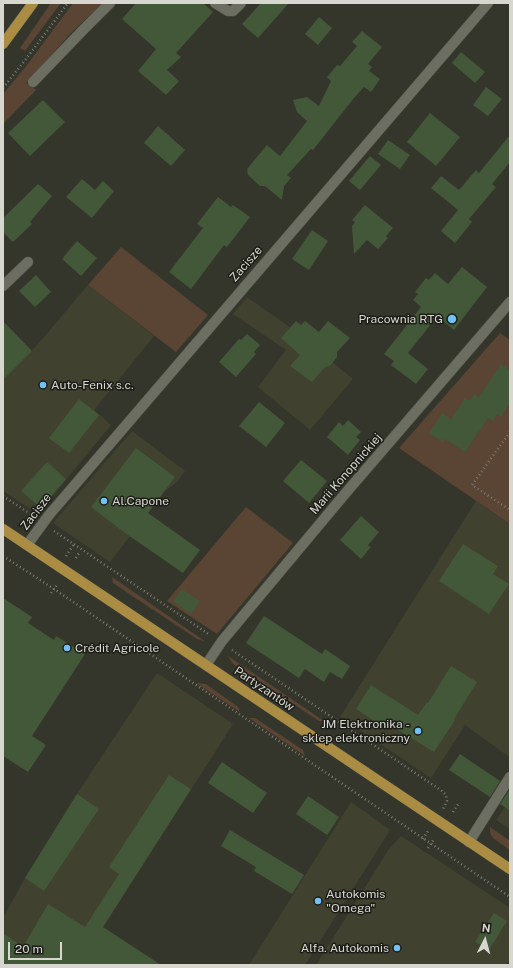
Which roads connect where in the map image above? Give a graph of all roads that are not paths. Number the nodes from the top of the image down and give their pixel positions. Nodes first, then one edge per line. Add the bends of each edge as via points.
1 (33, 3) edge
2 (110, 3) edge
3 (215, 3) edge
4 (241, 3) edge
5 (488, 3) edge
6 (3, 44) edge
7 (34, 82) dead end
8 (28, 262) dead end
9 (3, 286) edge
10 (510, 302) edge
11 (3, 529) edge
12 (28, 545) junction
13 (206, 665) junction
14 (510, 777) edge
15 (469, 842) junction
16 (510, 869) edge

1 - 6 main road
2 - 7 street
3 - 4 street via 228,11 233,11
5 - 12 street, Zacisze via 69,491
8 - 9 street
10 - 13 street, Marii Konopnickiej via 344,495 221,642
11 - 12 main road, Partyzantów
12 - 13 main road, Partyzantów
13 - 15 main road, Partyzantów
14 - 15 street
15 - 16 main road, Partyzantów

